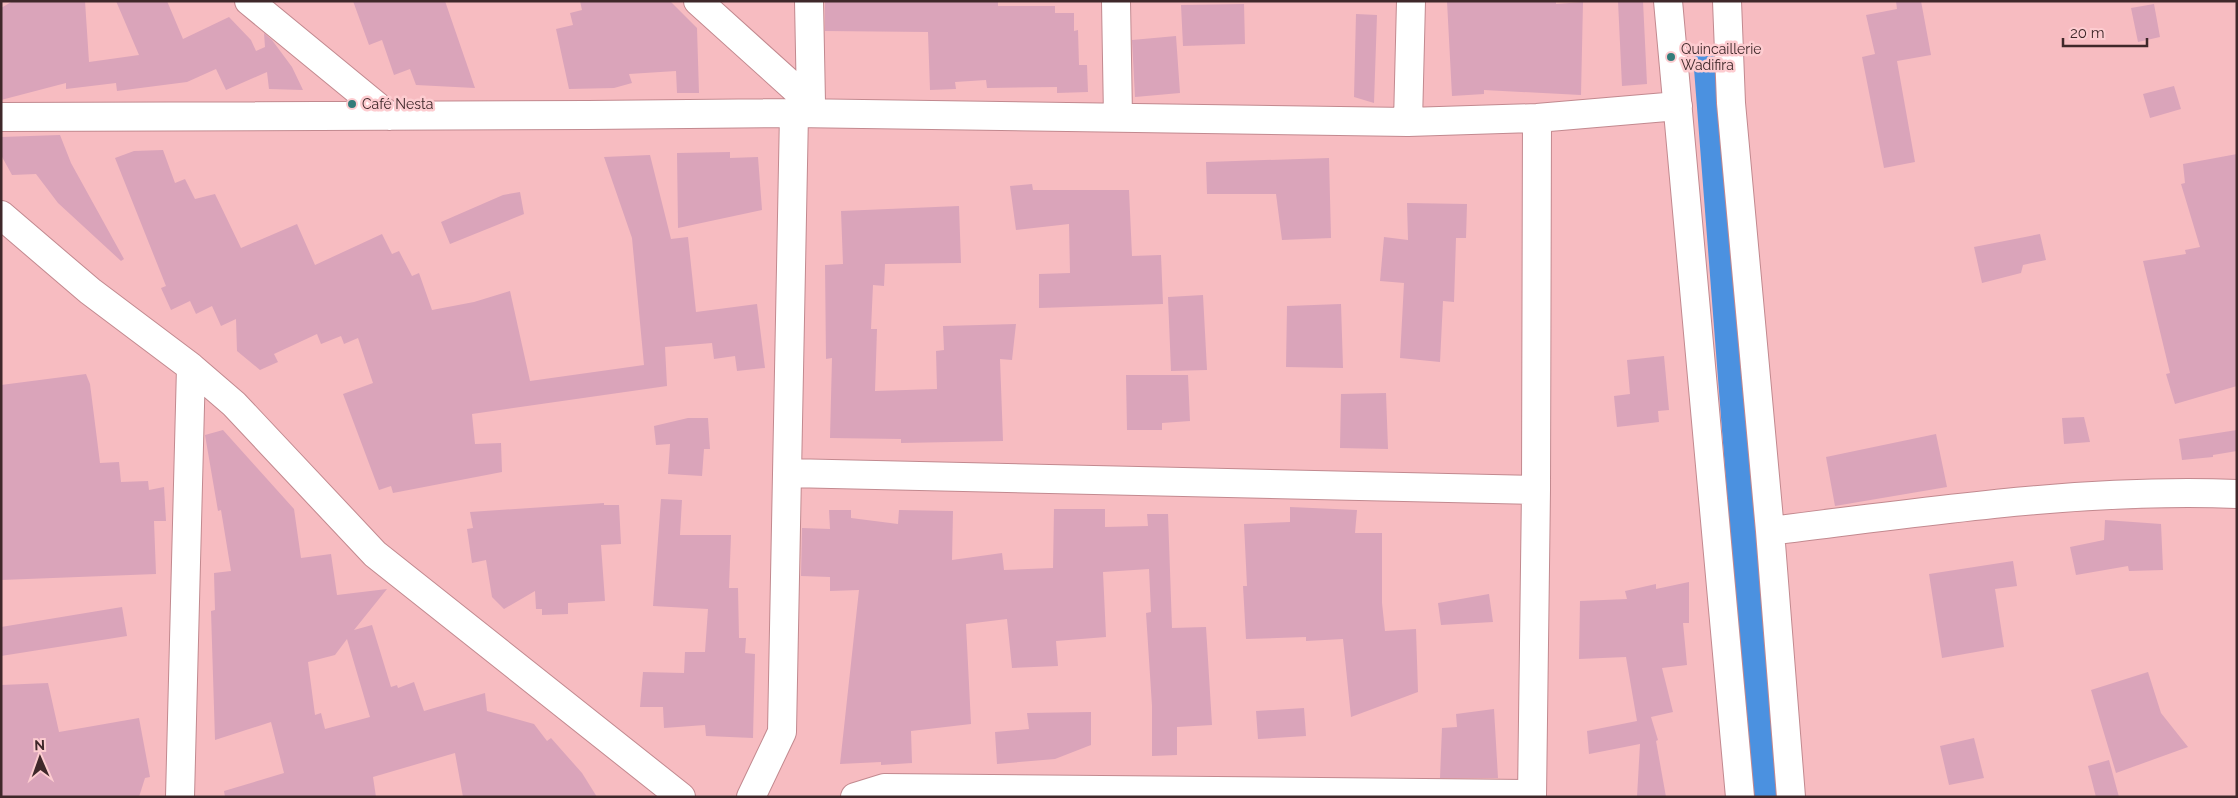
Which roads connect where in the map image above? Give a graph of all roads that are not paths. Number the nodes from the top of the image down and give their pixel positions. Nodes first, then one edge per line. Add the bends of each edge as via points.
1 (249, 1) edge
2 (698, 1) edge
3 (809, 1) edge
4 (1116, 1) edge
5 (1412, 1) edge
6 (1668, 1) edge
7 (1727, 1) edge
8 (1678, 106) junction
9 (802, 108) junction
10 (389, 116) junction
11 (1, 117) edge
12 (1118, 117) junction
13 (1537, 118) junction
14 (1408, 122) junction
15 (1, 215) edge
16 (191, 367) junction
17 (788, 473) junction
18 (1536, 490) junction
19 (2237, 494) edge
20 (1770, 531) junction
21 (1532, 795) edge
22 (180, 797) edge
23 (681, 797) edge
24 (751, 797) edge
25 (855, 797) edge
26 (1740, 797) edge
27 (1791, 797) edge

1 - 10 street
2 - 9 street
3 - 9 street
4 - 12 street
5 - 14 street
6 - 8 street
7 - 20 street via 1731,103
8 - 13 street
8 - 26 street
9 - 10 street
9 - 12 street
9 - 17 street
10 - 11 street
12 - 14 street
13 - 14 street
13 - 18 street
15 - 16 street via 90,291
16 - 22 street
16 - 23 street via 234,404 375,554
17 - 18 street
17 - 24 street via 782,732
18 - 21 street
19 - 20 street via 2165,492 2009,502
20 - 27 street
21 - 25 street via 884,788

